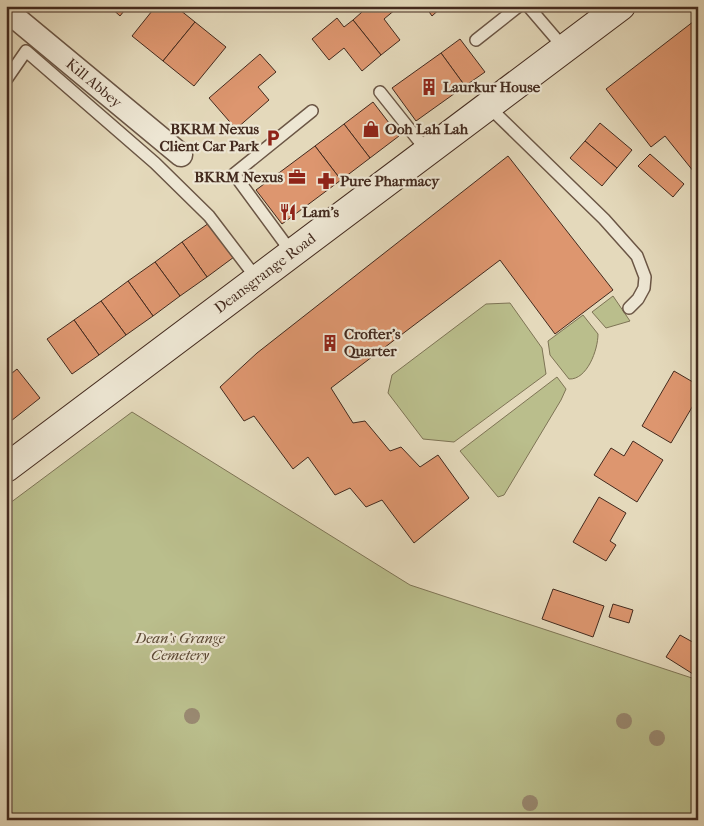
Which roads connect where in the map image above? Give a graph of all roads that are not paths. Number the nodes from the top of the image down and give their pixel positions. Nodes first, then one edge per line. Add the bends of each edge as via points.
1 (519, 6) edge
2 (528, 6) edge
3 (621, 6) edge
4 (6, 10) edge
5 (476, 40) dead end
6 (564, 48) junction
7 (6, 80) edge
8 (380, 92) dead end
9 (488, 106) junction
10 (312, 112) dead end
11 (427, 151) junction
12 (181, 156) dead end
13 (292, 253) junction
14 (257, 279) junction
15 (629, 308) dead end
16 (6, 468) edge

1 - 5 lane
2 - 6 lane
3 - 6 main road, Deansgrange Road
4 - 12 street, Kill Abbey
6 - 9 main road, Deansgrange Road
7 - 14 lane via 26,51 155,163 209,216
8 - 11 lane
9 - 11 main road, Deansgrange Road
9 - 15 lane via 604,219 637,256 645,277 644,288
10 - 13 lane via 234,174
11 - 13 main road, Deansgrange Road
13 - 14 main road, Deansgrange Road
14 - 16 main road, Deansgrange Road

